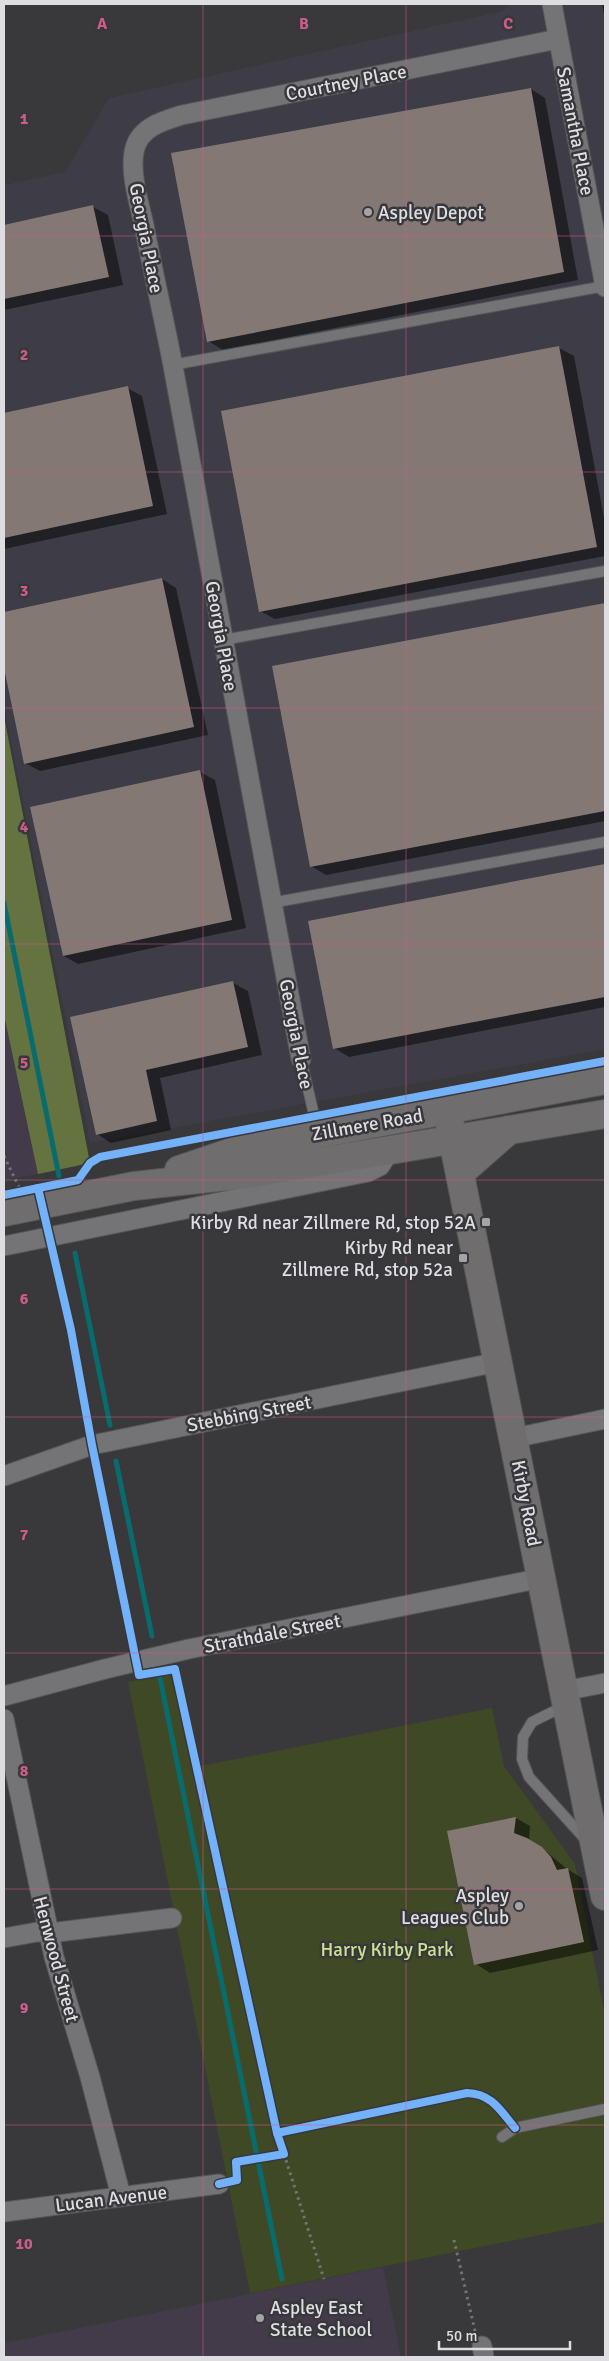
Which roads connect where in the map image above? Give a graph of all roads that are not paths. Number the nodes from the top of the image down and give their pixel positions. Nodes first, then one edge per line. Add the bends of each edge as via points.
1 (552, 4) edge
2 (558, 39) junction
3 (139, 138) joint
4 (605, 287) edge
5 (172, 364) junction
6 (605, 571) edge
7 (223, 640) junction
8 (605, 842) edge
9 (271, 903) junction
10 (301, 1059) joint
11 (605, 1080) edge
12 (447, 1110) junction
13 (605, 1114) edge
14 (509, 1130) junction
15 (318, 1133) junction
16 (454, 1140) junction
17 (391, 1149) junction
18 (460, 1173) junction
19 (134, 1186) junction
20 (20, 1201) edge
21 (4, 1246) edge
22 (498, 1362) junction
23 (605, 1419) edge
24 (514, 1438) junction
25 (4, 1476) edge
26 (542, 1578) junction
27 (605, 1682) edge
28 (4, 1696) edge
29 (566, 1699) junction
30 (4, 1718) edge
31 (596, 1851) junction
32 (605, 1896) edge
33 (172, 1918) dead end
34 (47, 1932) junction
35 (4, 1938) edge
36 (605, 2109) edge
37 (502, 2137) dead end
38 (219, 2184) dead end
39 (121, 2196) junction
40 (4, 2212) edge

1 - 2 street, Samantha Place
2 - 3 street, Courtney Place via 182,115 159,122
2 - 4 street, Samantha Place
3 - 5 street, Georgia Place via 134,150 133,168
4 - 5 lane
5 - 7 street, Georgia Place
6 - 7 lane
7 - 9 street, Georgia Place
8 - 9 lane
9 - 10 street, Georgia Place
10 - 15 lane, Georgia Place
11 - 12 main road, Zillmere Road
12 - 15 main road, Zillmere Road
12 - 16 main road, Kirby Road
13 - 14 main road, Zillmere Road
14 - 16 main road, Zillmere Road
14 - 18 main road
15 - 19 main road, Zillmere Road via 244,1148
16 - 17 main road, Zillmere Road
16 - 18 main road, Kirby Road
17 - 19 main road, Zillmere Road via 247,1174
17 - 21 street, Zillmere Road via 380,1166 368,1172
18 - 22 main road, Kirby Road
19 - 20 main road, Zillmere Road
22 - 24 main road, Kirby Road
22 - 25 street, Stebbing Street via 92,1445
23 - 24 street
24 - 26 main road, Kirby Road
26 - 28 street, Strathdale Street via 180,1651
26 - 29 main road, Kirby Road
27 - 29 street
29 - 31 main road, Kirby Road
29 - 31 lane via 552,1712 532,1722 523,1737 522,1758 530,1777
30 - 34 street, Henwood Street
31 - 32 main road, Kirby Road
33 - 34 street
34 - 35 street
34 - 39 street, Henwood Street via 96,2095
36 - 37 lane via 515,2128
38 - 39 street, Lucan Avenue
39 - 40 street, Lucan Avenue

